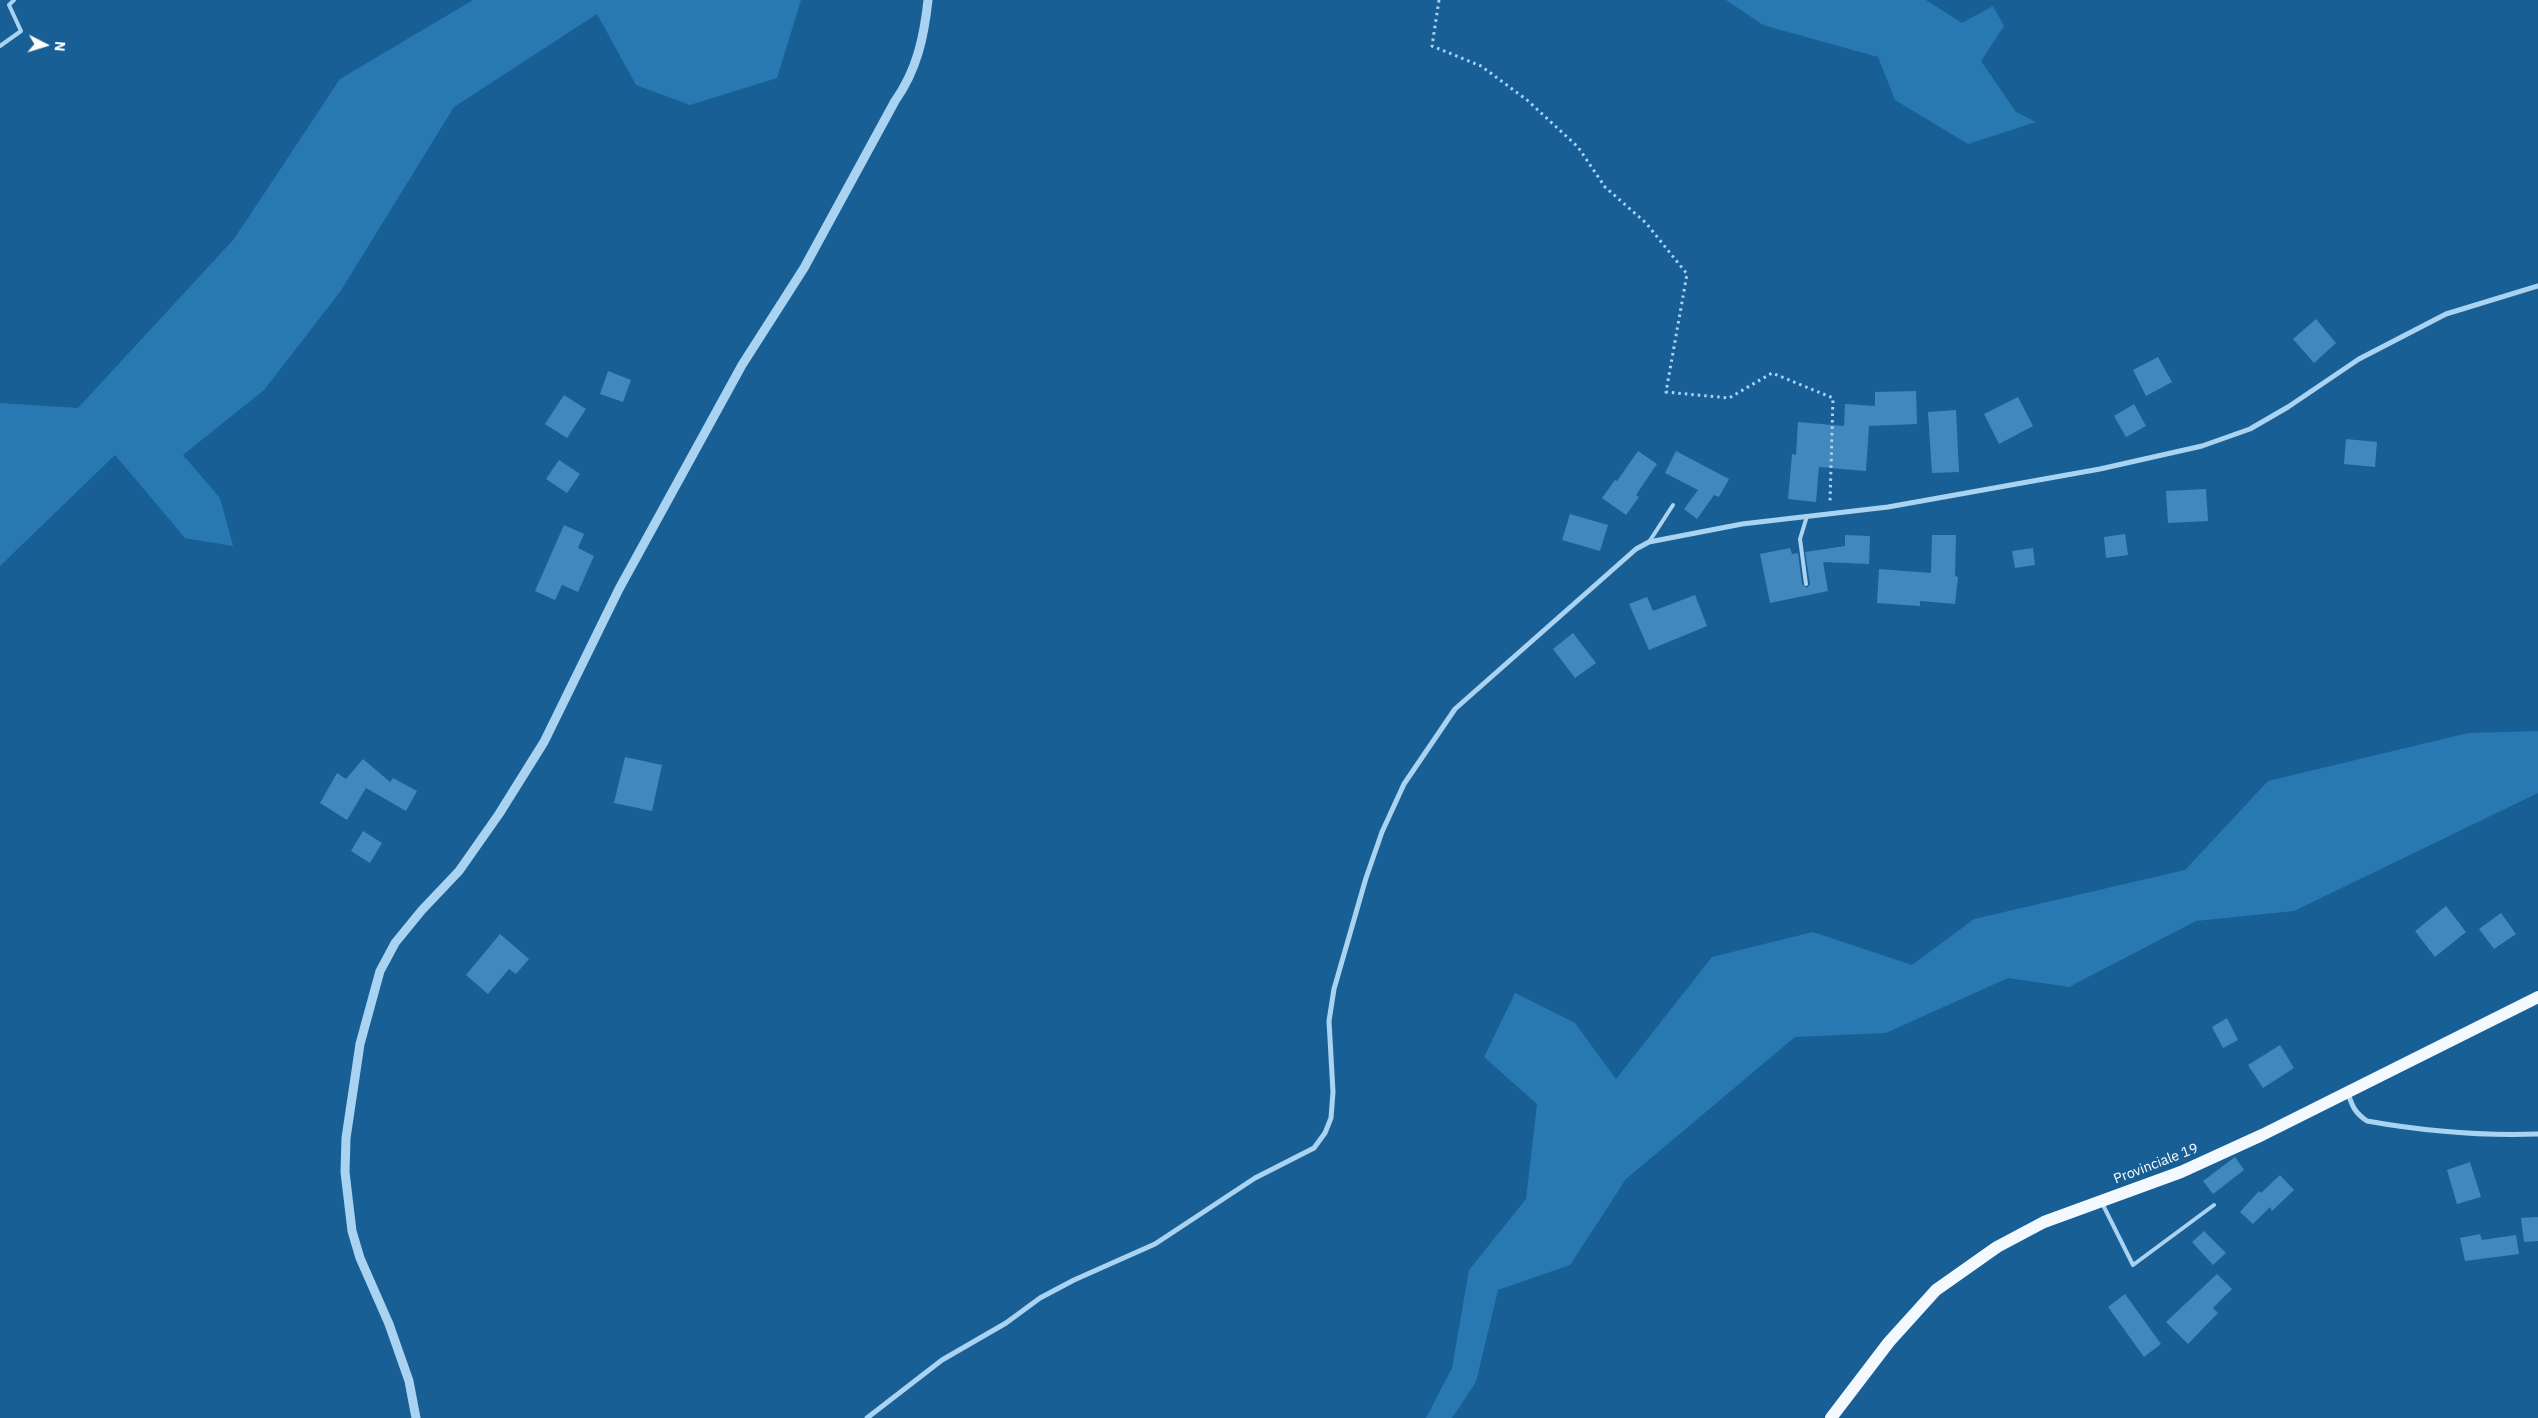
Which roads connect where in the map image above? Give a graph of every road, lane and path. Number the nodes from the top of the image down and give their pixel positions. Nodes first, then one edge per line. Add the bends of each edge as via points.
1 (14, 0) edge
2 (928, 0) edge
3 (1439, 0) edge
4 (0, 46) edge
5 (2538, 286) edge
6 (1672, 505) dead end
7 (1830, 513) junction
8 (1807, 516) junction
9 (1649, 542) junction
10 (1806, 584) dead end
11 (2538, 997) edge
12 (2348, 1093) junction
13 (2538, 1134) edge
14 (2101, 1201) junction
15 (2214, 1205) dead end
16 (416, 1418) edge
17 (867, 1418) edge
18 (1831, 1418) edge

1 - 4 lane via 9,5 21,31
2 - 16 street via 919,54 906,85 804,268 742,365 619,589 544,742 459,871 395,943 380,971 360,1044 347,1130 345,1172 352,1231 409,1380
3 - 7 path via 1432,46 1481,66 1527,100 1578,147 1605,187 1646,223 1687,274 1666,392 1729,398 1772,373 1833,398
5 - 7 street via 2446,314 2359,359 2250,429 2202,446 2100,469 1888,507
6 - 9 lane
7 - 8 street
8 - 9 street via 1742,524
8 - 10 lane via 1800,539
9 - 17 street via 1617,564 1456,709 1404,784 1366,878 1334,989 1329,1022 1333,1092 1331,1118 1314,1148 1255,1178 1155,1244 1040,1298 1006,1323 942,1360
11 - 12 main road, Provinciale 19
12 - 13 street via 2352,1107 2366,1121 2434,1130
12 - 14 main road, Provinciale 19 via 2181,1172
14 - 15 lane via 2133,1265
14 - 18 main road, Provinciale 19 via 2044,1222 1997,1247 1936,1290 1889,1342

